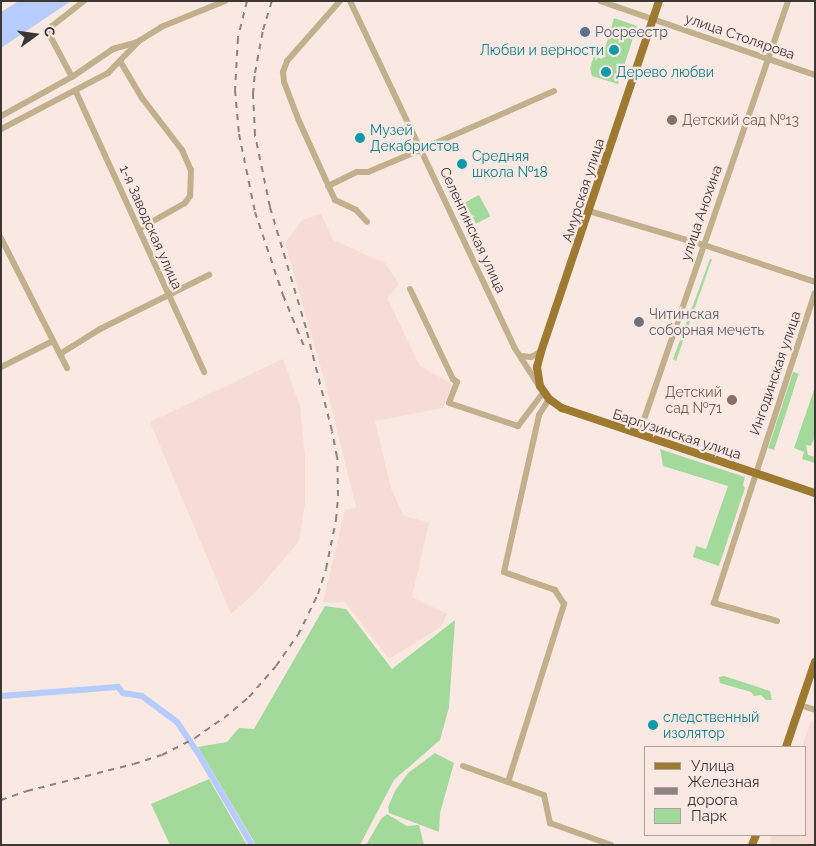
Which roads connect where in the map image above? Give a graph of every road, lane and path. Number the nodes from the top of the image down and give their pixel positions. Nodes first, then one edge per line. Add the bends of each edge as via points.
1 (84, 1) edge
2 (225, 1) edge
3 (340, 1) edge
4 (350, 1) edge
5 (600, 1) edge
6 (659, 1) edge
7 (788, 1) edge
8 (653, 20) junction
9 (139, 41) junction
10 (768, 59) junction
11 (120, 62) junction
12 (815, 75) edge
13 (72, 77) junction
14 (554, 91) dead end
15 (76, 92) junction
16 (1, 116) edge
17 (1, 128) edge
18 (422, 150) junction
19 (328, 186) junction
20 (589, 211) junction
21 (367, 222) dead end
22 (139, 229) junction
23 (1, 238) edge
24 (704, 245) junction
25 (209, 275) dead end
26 (815, 282) edge
27 (410, 289) dead end
28 (815, 293) edge
29 (169, 295) junction
30 (53, 341) junction
31 (542, 352) junction
32 (60, 354) junction
33 (521, 356) junction
34 (1, 367) edge
35 (67, 368) dead end
36 (204, 372) dead end
37 (544, 393) junction
38 (639, 434) junction
39 (755, 473) junction
40 (815, 493) edge
41 (778, 621) dead end
42 (815, 662) edge
43 (800, 705) junction
44 (815, 710) edge
45 (786, 746) edge
46 (463, 766) dead end
47 (508, 782) junction
48 (611, 845) edge

1 - 13 street via 48,32
2 - 9 street via 161,27
3 - 19 street via 287,60 283,72 299,121
4 - 18 street, Селенгинская улица
5 - 8 street, улица Столярова
6 - 8 main road, Амурская улица
7 - 10 street, улица Анохина
8 - 10 street, улица Столярова
8 - 20 main road, Амурская улица
9 - 11 street
9 - 13 street via 113,49
10 - 12 street, улица Столярова
10 - 24 street, улица Анохина
11 - 15 street
11 - 22 street via 142,98 182,150 191,170 190,196 185,203
13 - 16 street
14 - 18 street
15 - 17 street
15 - 22 street, 1-я Заводская улица
18 - 19 street via 368,172 357,172
18 - 33 street, Селенгинская улица
19 - 21 street via 335,200 356,210
20 - 24 street
20 - 31 main road, Амурская улица
22 - 29 street, 1-я Заводская улица
23 - 30 street
24 - 26 street
24 - 38 street, улица Анохина
25 - 29 street
27 - 37 street via 457,382 449,403 518,426
28 - 39 street, Ингодинская улица
29 - 32 street via 100,329
29 - 36 street, 1-я Заводская улица
30 - 32 street
30 - 34 street
31 - 33 street via 531,357
31 - 37 main road, Амурская улица via 537,367
32 - 35 street
33 - 37 street, Селенгинская улица
37 - 38 main road, Баргузинская улица via 562,408
37 - 47 street via 504,572 555,590 564,604
38 - 39 main road, Баргузинская улица
39 - 40 main road, Баргузинская улица
39 - 41 street, Ингодинская улица via 714,603
42 - 43 main road
43 - 44 street
43 - 45 main road
46 - 47 street
47 - 48 street via 544,795 550,823

